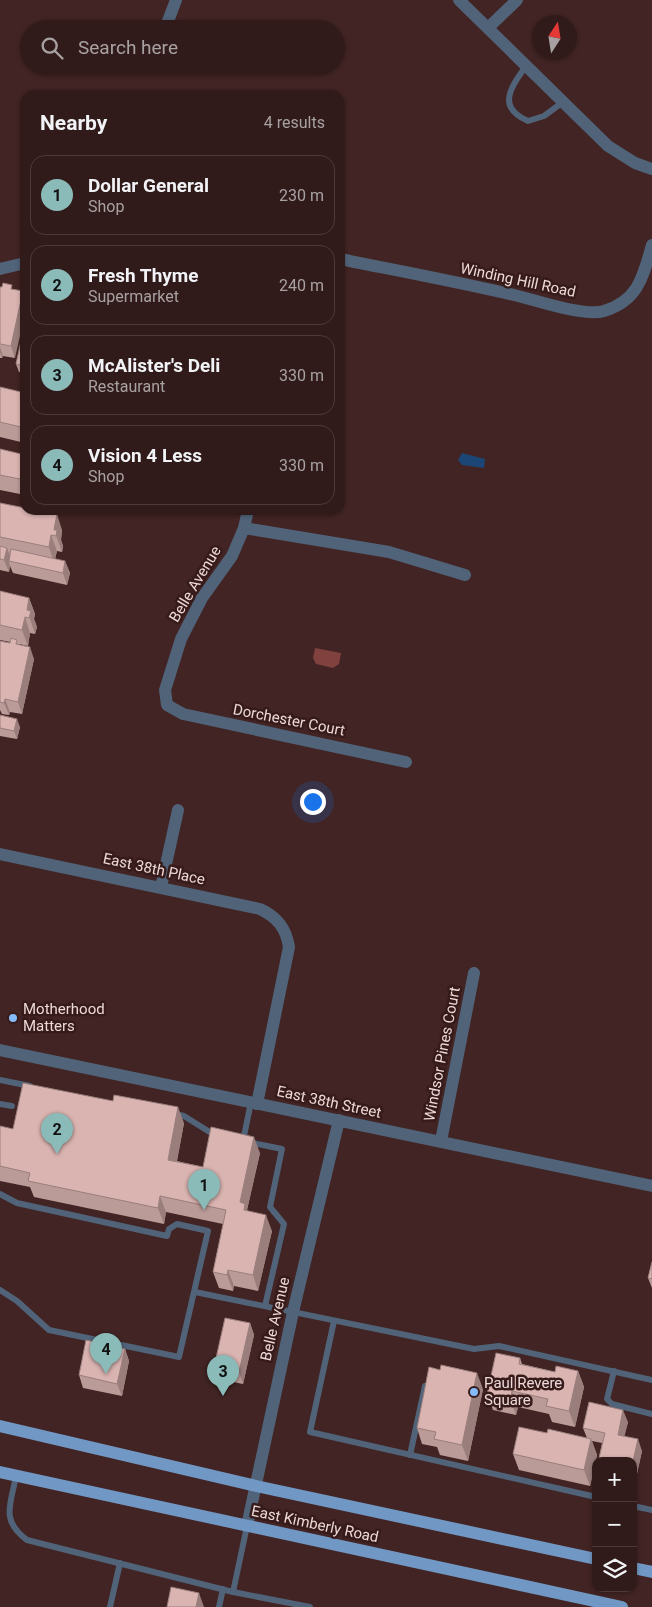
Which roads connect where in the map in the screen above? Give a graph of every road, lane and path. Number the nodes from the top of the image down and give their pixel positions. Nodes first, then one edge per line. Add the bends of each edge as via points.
1 (176, 0) edge
2 (459, 0) edge
3 (517, 0) edge
4 (168, 20) edge
5 (488, 28) junction
6 (526, 66) junction
7 (563, 102) junction
8 (652, 169) edge
9 (652, 245) edge
10 (345, 260) edge
11 (20, 264) edge
12 (0, 268) edge
13 (247, 515) edge
14 (244, 528) junction
15 (466, 575) dead end
16 (167, 705) joint
17 (406, 762) dead end
18 (178, 810) dead end
19 (0, 854) edge
20 (161, 887) junction
21 (474, 973) dead end
22 (0, 1050) edge
23 (0, 1080) edge
24 (39, 1088) edge
25 (254, 1103) junction
26 (0, 1104) edge
27 (12, 1106) dead end
28 (164, 1112) edge
29 (339, 1120) junction
30 (220, 1136) edge
31 (235, 1140) edge
32 (243, 1141) junction
33 (441, 1141) junction
34 (652, 1186) edge
35 (0, 1194) edge
36 (0, 1290) edge
37 (195, 1292) junction
38 (265, 1306) junction
39 (293, 1312) junction
40 (334, 1321) junction
41 (614, 1371) junction
42 (652, 1380) edge
43 (425, 1386) edge
44 (652, 1414) edge
45 (0, 1426) edge
46 (410, 1455) junction
47 (0, 1472) edge
48 (16, 1476) junction
49 (256, 1486) junction
50 (592, 1496) edge
51 (637, 1507) edge
52 (652, 1510) edge
53 (247, 1526) junction
54 (592, 1559) edge
55 (120, 1563) junction
56 (637, 1569) edge
57 (652, 1572) edge
58 (223, 1589) junction
59 (233, 1592) junction
60 (110, 1607) edge
61 (219, 1607) edge
62 (310, 1607) edge
63 (622, 1607) edge

1 - 4 street
2 - 5 street
3 - 5 street
5 - 6 street
6 - 7 street
6 - 7 lane via 511,87 509,105 516,116 528,121 544,116
7 - 8 street via 608,146 635,163
9 - 10 street, Winding Hill Road via 642,281 628,299 602,312 572,310
11 - 12 street
13 - 14 street, Belle Avenue
14 - 15 street via 389,552
14 - 16 street, Belle Avenue via 232,556 202,598 181,639 166,690
16 - 17 street, Dorchester Court via 183,714
18 - 20 street
19 - 20 street, East 38th Place
20 - 25 street, East 38th Place via 260,908 271,914 285,930 288,958
21 - 33 street, Windsor Pines Court
22 - 25 street, East 38th Street
23 - 24 lane
25 - 29 street, East 38th Street
25 - 32 lane
26 - 27 lane
28 - 30 lane via 184,1116 213,1135
29 - 33 street, East 38th Street
29 - 39 street, Belle Avenue
31 - 32 lane
32 - 38 lane via 282,1149 270,1206 284,1224
33 - 34 street, East 38th Street
35 - 37 lane via 18,1203 167,1236 168,1229 177,1224 208,1231
36 - 37 lane via 49,1330 179,1357
37 - 38 lane
38 - 39 lane
39 - 40 lane
39 - 49 street, Belle Avenue
40 - 41 lane via 474,1349 499,1346
40 - 46 lane via 310,1432
41 - 42 lane
41 - 44 lane via 607,1399 612,1404
43 - 46 lane
45 - 49 main road, East Kimberly Road
46 - 50 lane
47 - 48 main road, East Kimberly Road
48 - 53 main road, East Kimberly Road
48 - 55 lane via 10,1509 14,1531 27,1540
49 - 53 street, Belle Avenue
49 - 54 main road, East Kimberly Road
51 - 52 lane
53 - 59 lane
53 - 63 main road, East Kimberly Road
55 - 58 lane
55 - 60 lane
56 - 57 main road
58 - 59 lane
58 - 61 lane
59 - 62 lane

